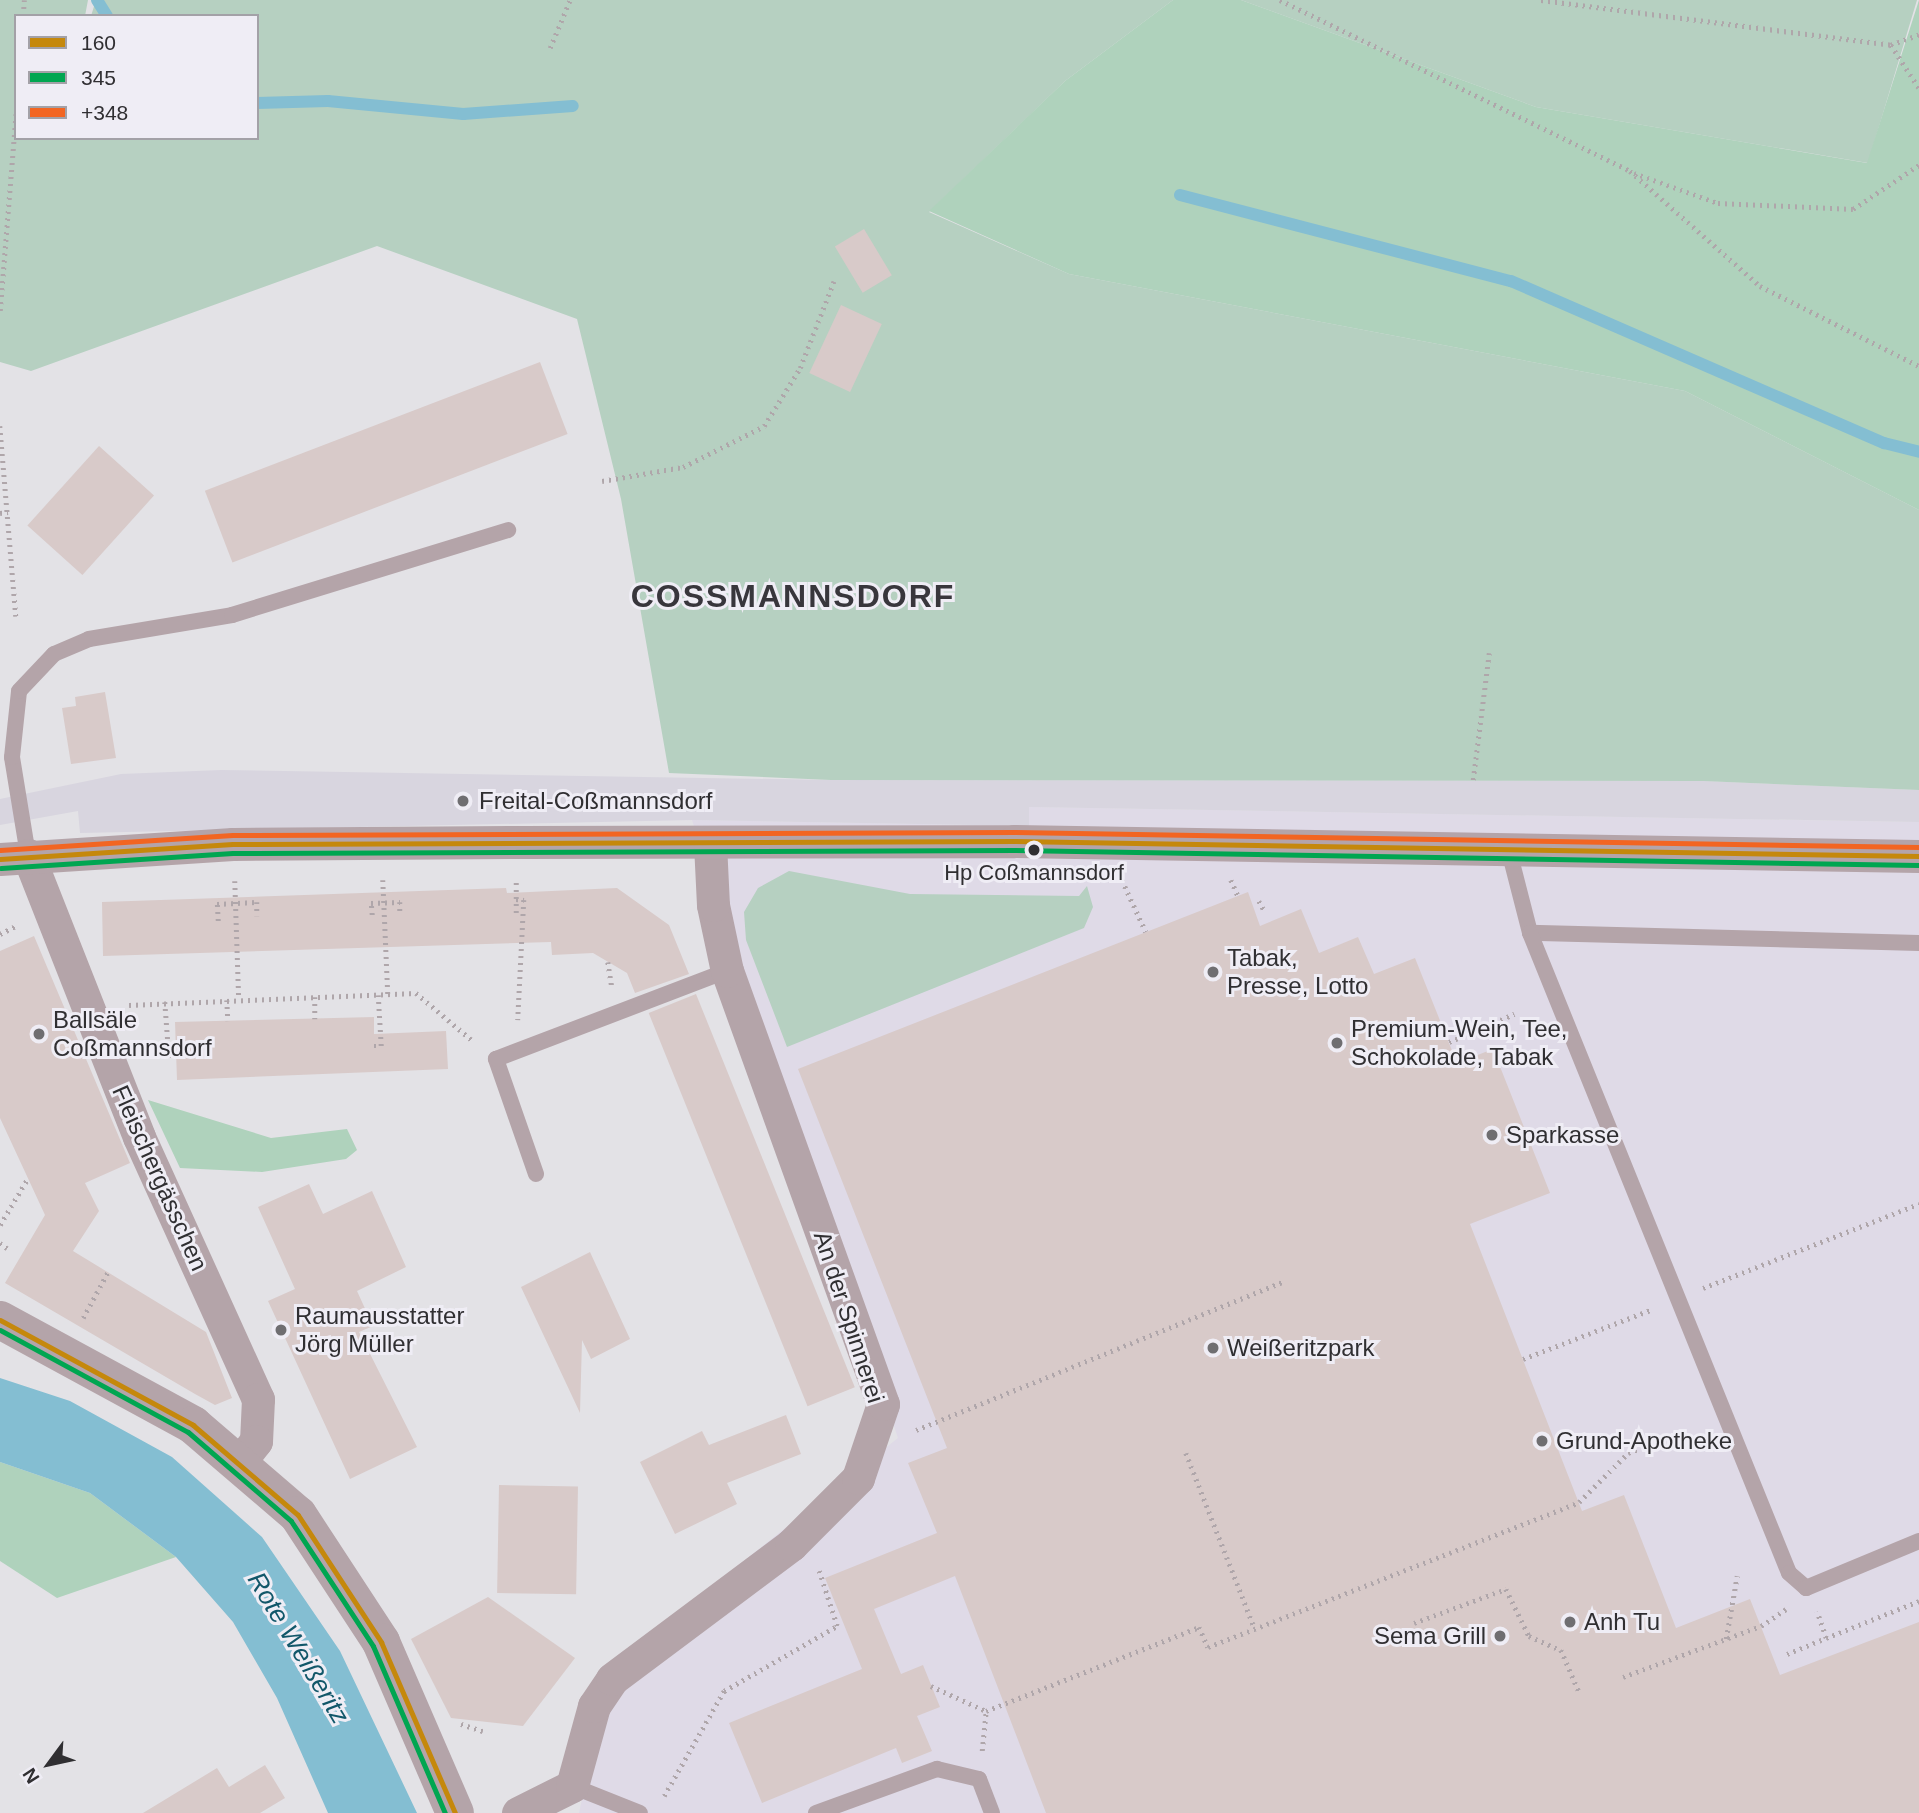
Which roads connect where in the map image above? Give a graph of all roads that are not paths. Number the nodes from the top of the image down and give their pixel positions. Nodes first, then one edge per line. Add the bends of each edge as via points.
1 (508, 530) dead end
2 (6, 759) edge
3 (710, 843) junction
4 (1509, 851) junction
5 (1919, 856) edge
6 (14, 857) edge
7 (1530, 933) junction
8 (1919, 943) edge
9 (727, 971) junction
10 (536, 1174) dead end
11 (0, 1320) edge
12 (241, 1460) junction
13 (1919, 1541) edge
14 (572, 1786) junction
15 (455, 1813) edge
16 (518, 1813) edge
17 (640, 1813) edge
18 (816, 1813) edge
19 (992, 1813) edge

1 - 2 lane via 232,615 89,639 54,654 19,691
2 - 6 lane
3 - 4 street
3 - 6 street via 233,844
3 - 9 street, An der Spinnerei via 713,905
4 - 5 street
4 - 7 lane
6 - 12 street, Fleischergässchen via 258,1399 256,1441
7 - 8 lane
7 - 13 lane via 1789,1573 1806,1588
9 - 10 lane via 496,1059
9 - 14 street, An der Spinnerei via 883,1404 858,1478 814,1526 612,1679 594,1706
11 - 12 street via 193,1425
12 - 15 street via 298,1515 382,1642
14 - 16 street
14 - 17 lane
18 - 19 lane via 937,1769 979,1779

